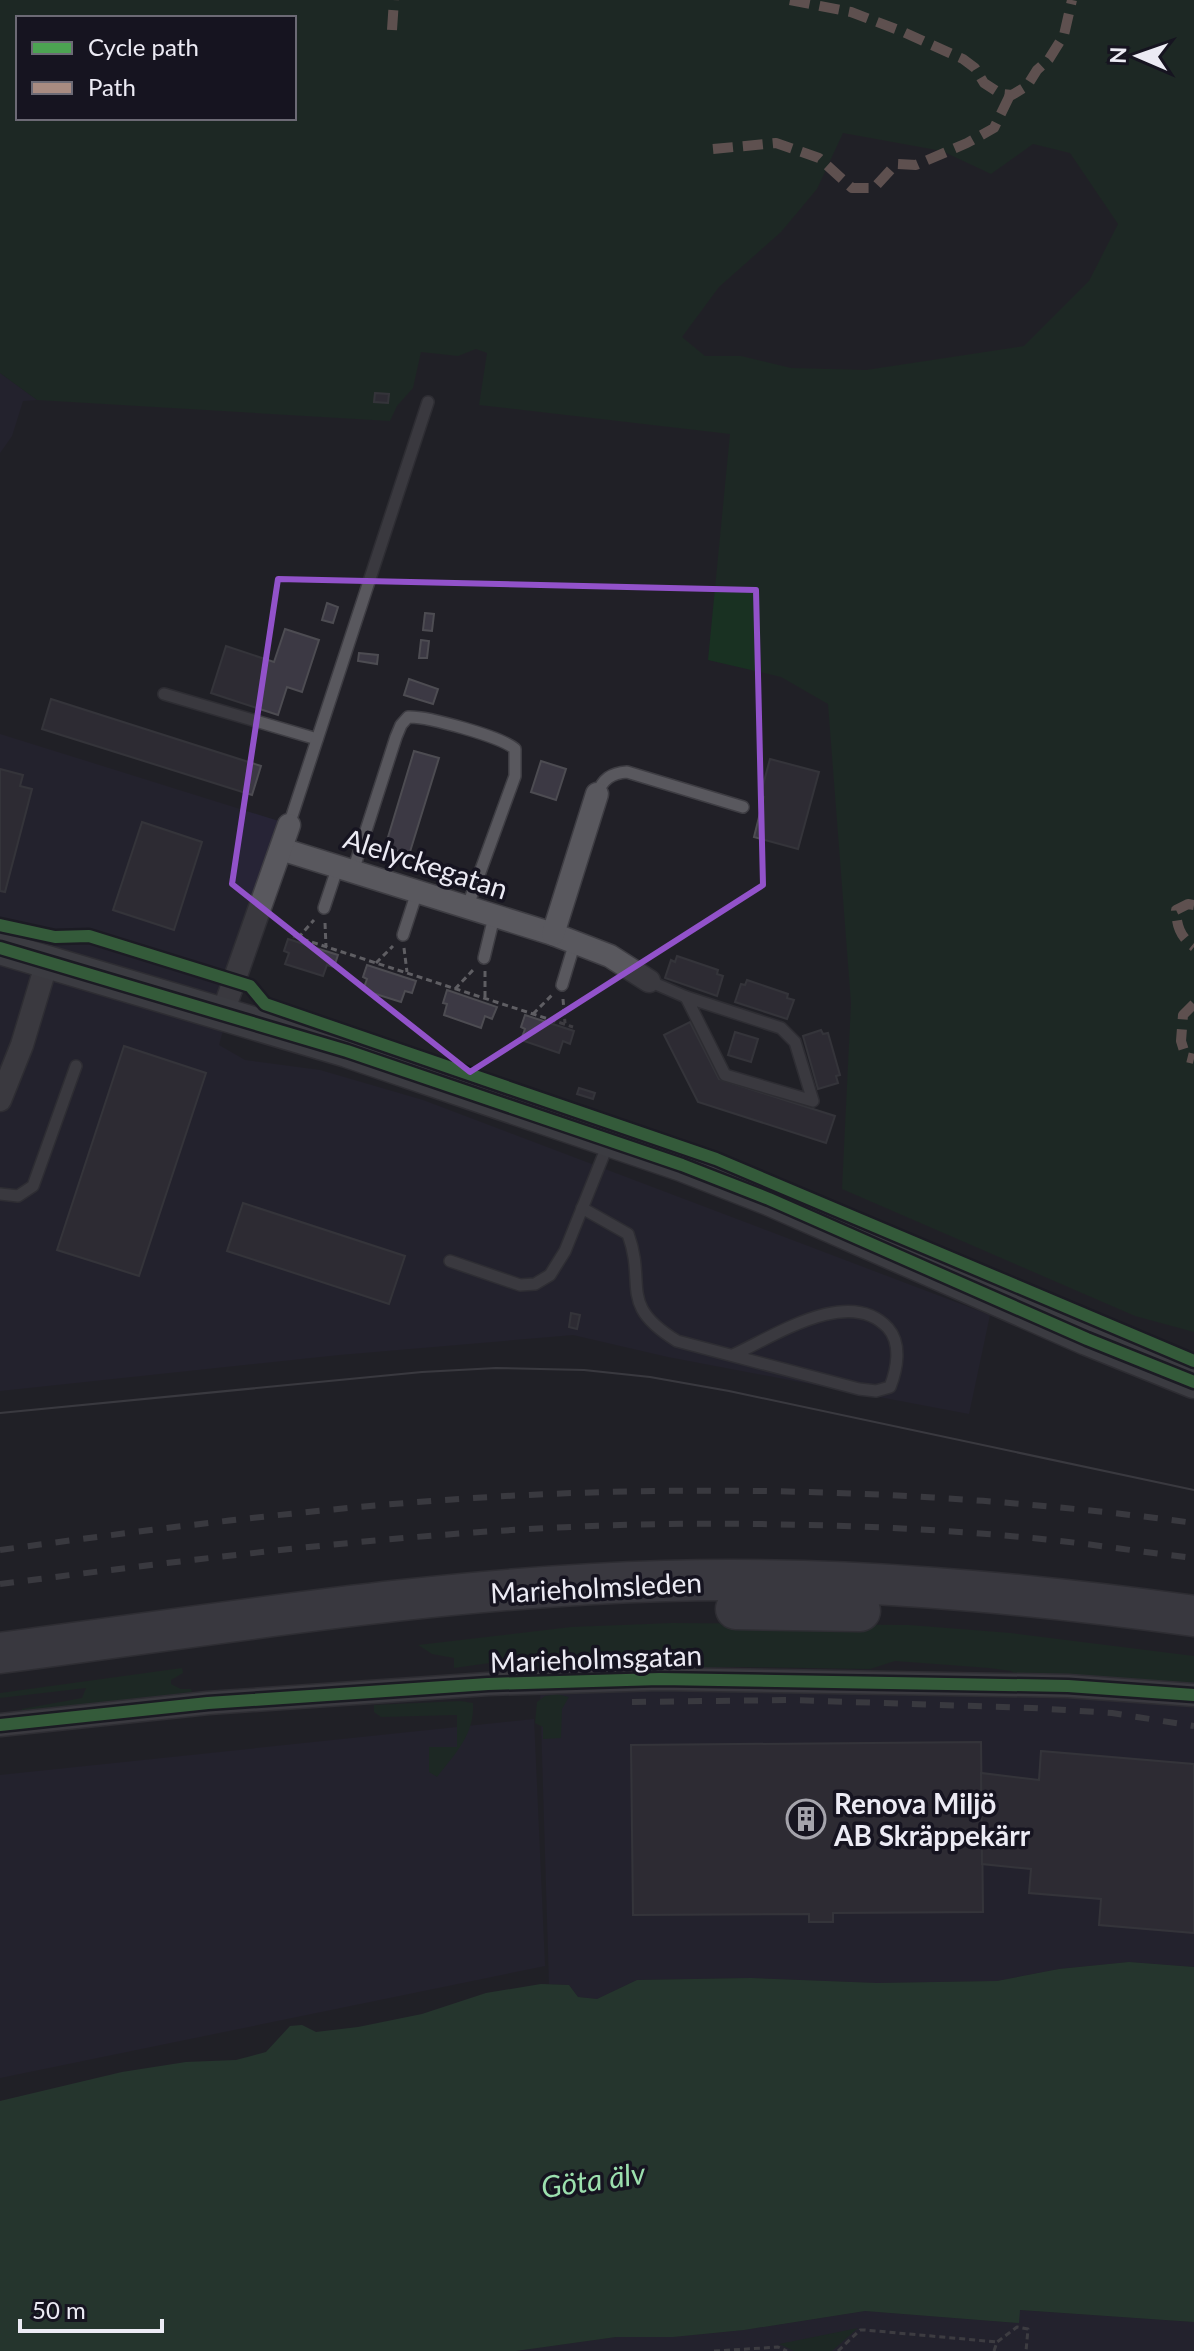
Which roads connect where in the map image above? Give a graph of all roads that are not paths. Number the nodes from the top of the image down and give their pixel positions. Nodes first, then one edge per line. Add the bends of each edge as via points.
1 (428, 402) dead end
2 (164, 694) dead end
3 (317, 739) junction
4 (597, 794) joint
5 (743, 807) dead end
6 (289, 825) joint
7 (281, 849) junction
8 (345, 869) junction
9 (417, 892) junction
10 (324, 908) road end
11 (467, 909) junction
12 (494, 917) junction
13 (553, 934) junction
14 (403, 935) road end
15 (575, 942) junction
16 (0, 948) edge
17 (484, 958) road end
18 (47, 962) junction
19 (649, 981) joint
20 (562, 985) road end
21 (686, 997) junction
22 (222, 1015) junction
23 (76, 1066) dead end
24 (0, 1100) edge
25 (610, 1139) junction
26 (0, 1194) edge
27 (582, 1208) junction
28 (450, 1261) dead end
29 (733, 1355) junction
30 (1194, 1382) edge
31 (1194, 1616) edge
32 (1194, 1643) edge
33 (0, 1653) edge
34 (0, 1679) edge
35 (1194, 1695) edge
36 (0, 1725) edge

1 - 3 lane
2 - 3 lane
3 - 6 lane
4 - 5 lane via 613,773 627,772
4 - 13 street
6 - 7 street
7 - 8 street, Alelyckegatan
7 - 22 street
8 - 9 street, Alelyckegatan
8 - 10 lane
8 - 11 lane via 408,717 500,741 515,749 515,776
9 - 11 street, Alelyckegatan
9 - 14 lane
11 - 12 street, Alelyckegatan
12 - 13 street, Alelyckegatan
12 - 17 lane
13 - 15 street, Alelyckegatan
15 - 19 street, Alelyckegatan
15 - 20 lane
16 - 18 street
18 - 22 street
18 - 24 street
19 - 21 lane, Alelyckegatan
21 - 21 lane, Alelyckegatan via 725,1075 813,1101 795,1042 781,1028
22 - 25 street
23 - 26 lane via 33,1186 18,1196
25 - 27 lane
25 - 30 street via 769,1199
27 - 28 lane via 565,1251 550,1275 535,1284 520,1285
27 - 29 lane via 628,1234 637,1296 656,1328 677,1341
29 - 29 lane via 876,1391 890,1387 897,1369 890,1330 857,1312 819,1315
31 - 33 highway, Marieholmsleden via 1047,1597 867,1583 666,1581 454,1594
32 - 34 highway, Marieholmsleden via 985,1618 835,1609 663,1609 410,1625
35 - 36 street, Marieholmsgatan via 1068,1686 660,1679 488,1684 208,1703

